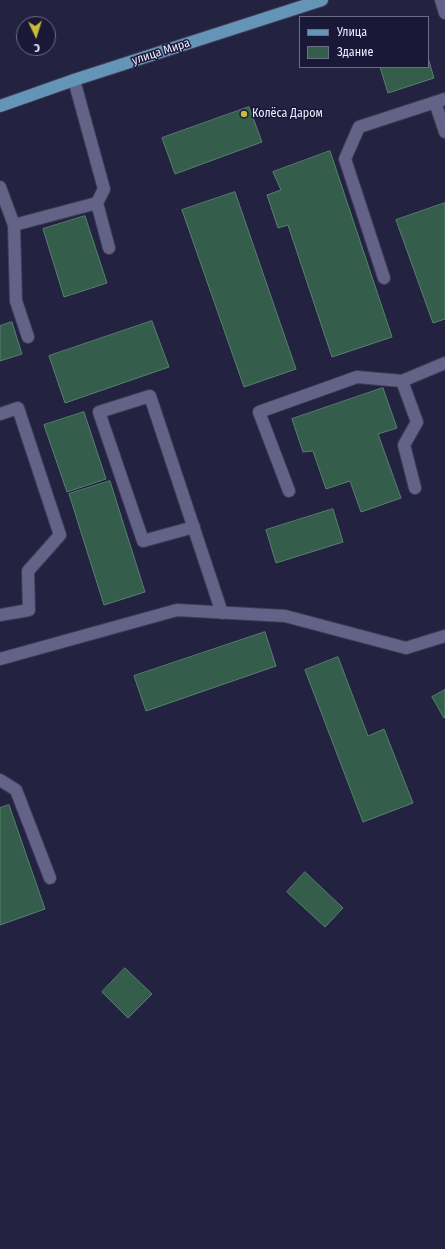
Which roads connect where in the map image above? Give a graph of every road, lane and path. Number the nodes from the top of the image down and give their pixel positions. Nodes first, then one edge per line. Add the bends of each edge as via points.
1 (322, 0) edge
2 (440, 0) edge
3 (445, 13) edge
4 (74, 80) junction
5 (440, 101) edge
6 (0, 106) edge
7 (445, 132) edge
8 (0, 186) edge
9 (97, 203) junction
10 (14, 225) junction
11 (109, 248) dead end
12 (384, 278) dead end
13 (28, 337) dead end
14 (445, 363) edge
15 (402, 381) junction
16 (0, 414) edge
17 (415, 488) dead end
18 (290, 491) dead end
19 (194, 527) dead end
20 (222, 613) junction
21 (0, 615) edge
22 (445, 636) edge
23 (0, 659) edge
24 (0, 780) edge
25 (50, 878) dead end

1 - 4 main road, улица Мира
2 - 3 street
4 - 6 main road, улица Мира
4 - 9 street via 104,188
5 - 7 street
5 - 12 street via 359,127 345,159
8 - 10 street
9 - 10 street
9 - 11 street
10 - 13 street via 16,301
14 - 15 street
15 - 17 street via 417,422 404,445
15 - 18 street via 357,377 259,412
16 - 21 street via 18,408 60,535 28,571 29,610
19 - 20 street via 143,541 98,412 150,396
20 - 22 street via 285,616 406,648
20 - 23 street via 176,610
24 - 25 street via 16,790

